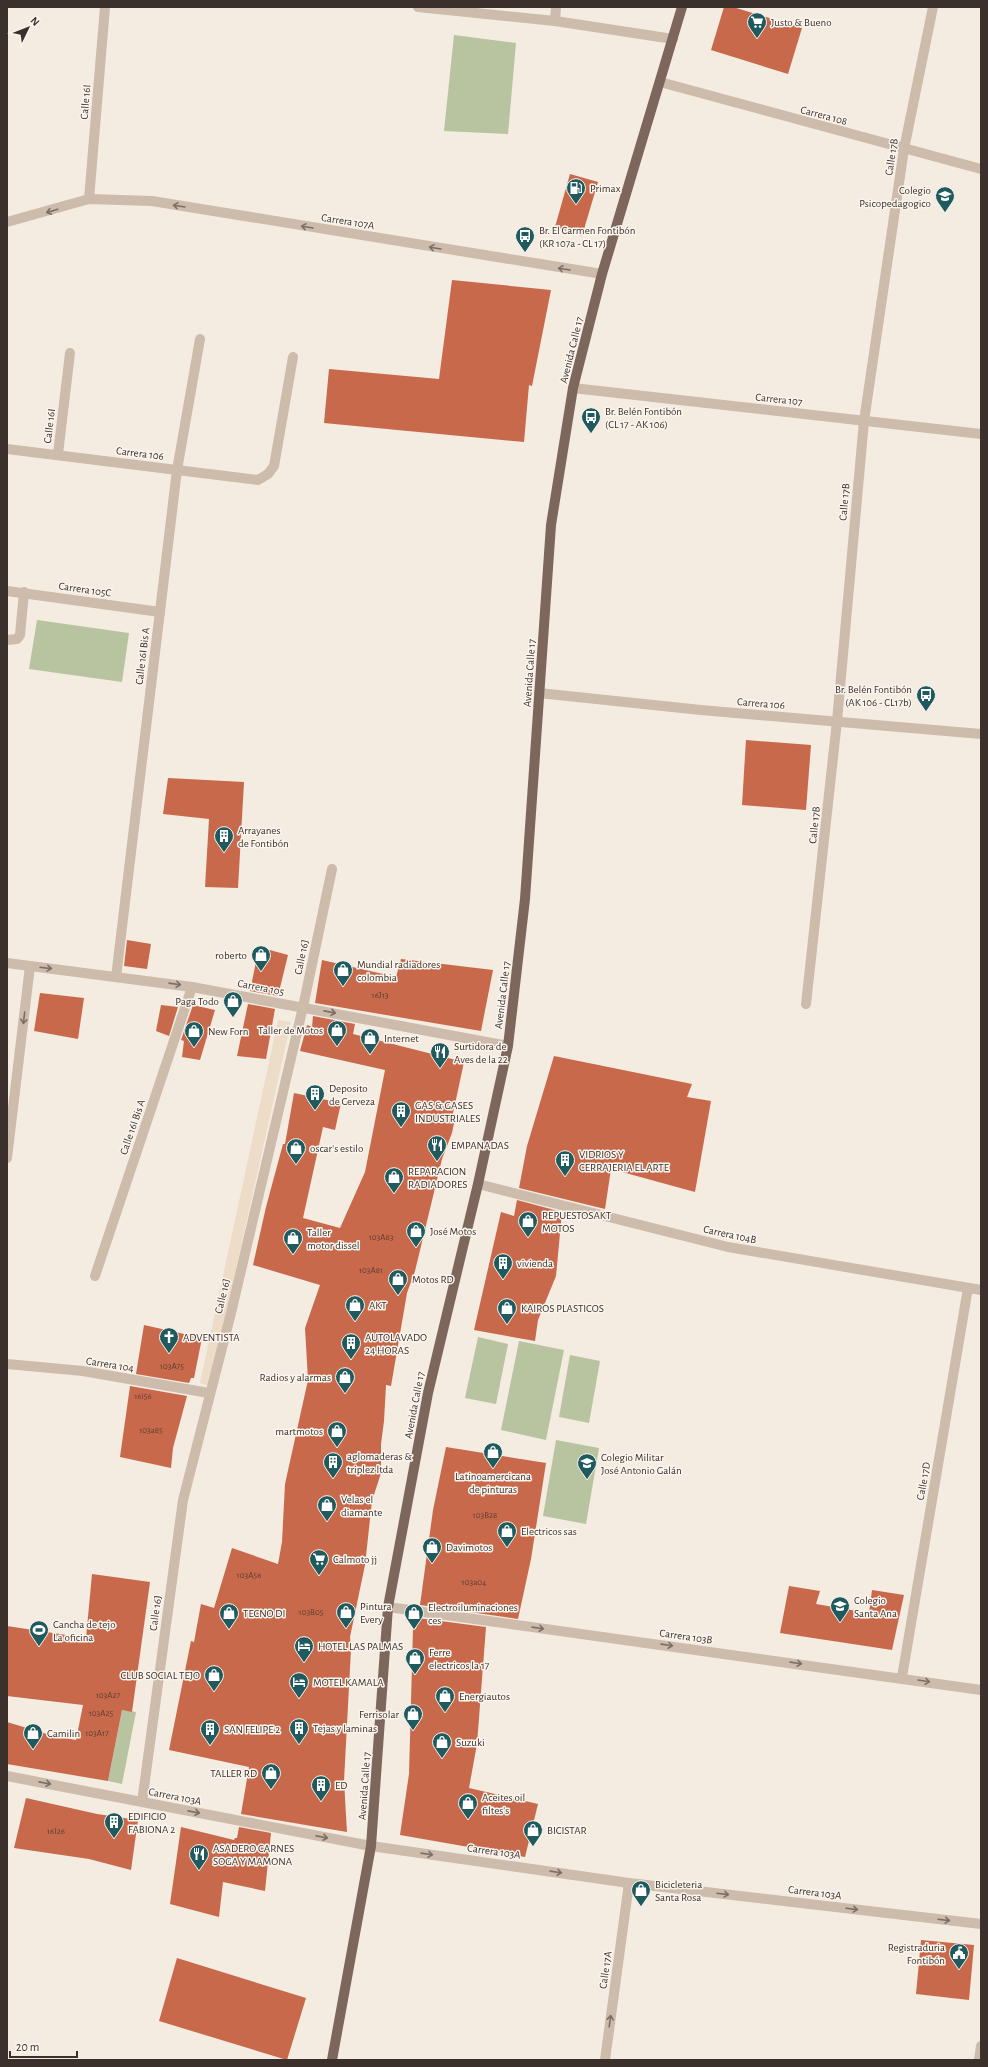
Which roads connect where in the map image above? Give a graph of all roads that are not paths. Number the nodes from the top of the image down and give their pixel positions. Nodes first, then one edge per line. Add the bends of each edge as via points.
1 (104, 7) edge
2 (418, 7) edge
3 (556, 7) edge
4 (682, 7) edge
5 (933, 7) edge
6 (555, 21) junction
7 (673, 39) junction
8 (660, 82) junction
9 (904, 149) junction
10 (981, 170) edge
11 (89, 199) junction
12 (7, 222) edge
13 (602, 274) junction
14 (200, 339) dead end
15 (70, 353) dead end
16 (293, 357) dead end
17 (573, 388) junction
18 (864, 420) junction
19 (981, 434) edge
20 (7, 449) edge
21 (58, 454) junction
22 (177, 470) junction
23 (7, 591) edge
24 (24, 592) junction
25 (160, 612) junction
26 (12, 639) edge
27 (539, 693) junction
28 (837, 721) junction
29 (981, 734) edge
30 (332, 869) dead end
31 (7, 963) edge
32 (30, 966) junction
33 (116, 977) junction
34 (192, 987) junction
35 (806, 1004) dead end
36 (303, 1007) junction
37 (508, 1046) junction
38 (7, 1158) edge
39 (478, 1184) junction
40 (95, 1276) dead end
41 (968, 1288) junction
42 (981, 1290) edge
43 (7, 1364) edge
44 (209, 1392) junction
45 (388, 1607) junction
46 (902, 1677) junction
47 (981, 1690) edge
48 (7, 1776) edge
49 (142, 1802) junction
50 (371, 1846) junction
51 (629, 1883) junction
52 (981, 1924) edge
53 (981, 2046) edge
54 (332, 2060) edge
55 (605, 2060) edge
56 (979, 2060) edge

1 - 11 street, Calle 16I
2 - 6 street
3 - 6 street
4 - 7 main road, Avenida Calle 17
5 - 9 street, Calle 17B
6 - 7 street
7 - 8 main road, Avenida Calle 17
8 - 9 street, Carrera 108
8 - 13 main road, Avenida Calle 17
9 - 10 street, Carrera 108
9 - 18 street, Calle 17B
11 -> 12 street, Carrera 107A
13 -> 11 street, Carrera 107A via 152,201
13 - 17 main road, Avenida Calle 17
14 - 22 street, Calle 16I Bis A
15 - 21 street, Calle 16I
16 - 22 street, Carrera 106 via 274,466 268,474 258,480
17 - 18 street, Carrera 107
17 - 27 main road, Avenida Calle 17 via 551,526
18 - 19 street, Carrera 107
18 - 28 street, Calle 17B
20 - 21 street, Carrera 106
21 - 22 street, Carrera 106
22 - 25 street, Calle 16I Bis A
23 - 24 street, Carrera 105C
24 - 25 street, Carrera 105C
24 - 26 street via 20,635
25 - 33 street, Calle 16I Bis A
27 - 28 street, Carrera 106
27 - 37 main road, Avenida Calle 17 via 525,899
28 - 29 street, Carrera 106
28 - 35 street, Calle 17B
30 - 36 street, Calle 16J
31 - 32 street, Carrera 105
32 -> 33 street, Carrera 105
32 -> 38 street
33 -> 34 street, Carrera 105
34 - 36 street, Carrera 105
34 - 40 street, Calle 16I Bis A
36 -> 37 street, Carrera 105
36 - 44 street, Calle 16J via 231,1313
37 - 39 main road, Avenida Calle 17
39 - 41 street, Carrera 104B via 728,1247
39 - 45 main road, Avenida Calle 17 via 428,1393
41 - 42 street, Carrera 104B
41 - 46 street, Calle 17D
43 - 44 street, Carrera 104 via 83,1371
44 - 49 street, Calle 16J via 183,1500
45 -> 46 street, Carrera 103B
45 - 50 main road, Avenida Calle 17
46 -> 47 street, Carrera 103B
48 -> 49 street, Carrera 103A
49 -> 50 street, Carrera 103A
50 -> 51 street, Carrera 103A
50 - 54 main road, Avenida Calle 17
51 -> 52 street, Carrera 103A
55 -> 51 street, Calle 17A
53 - 56 street

